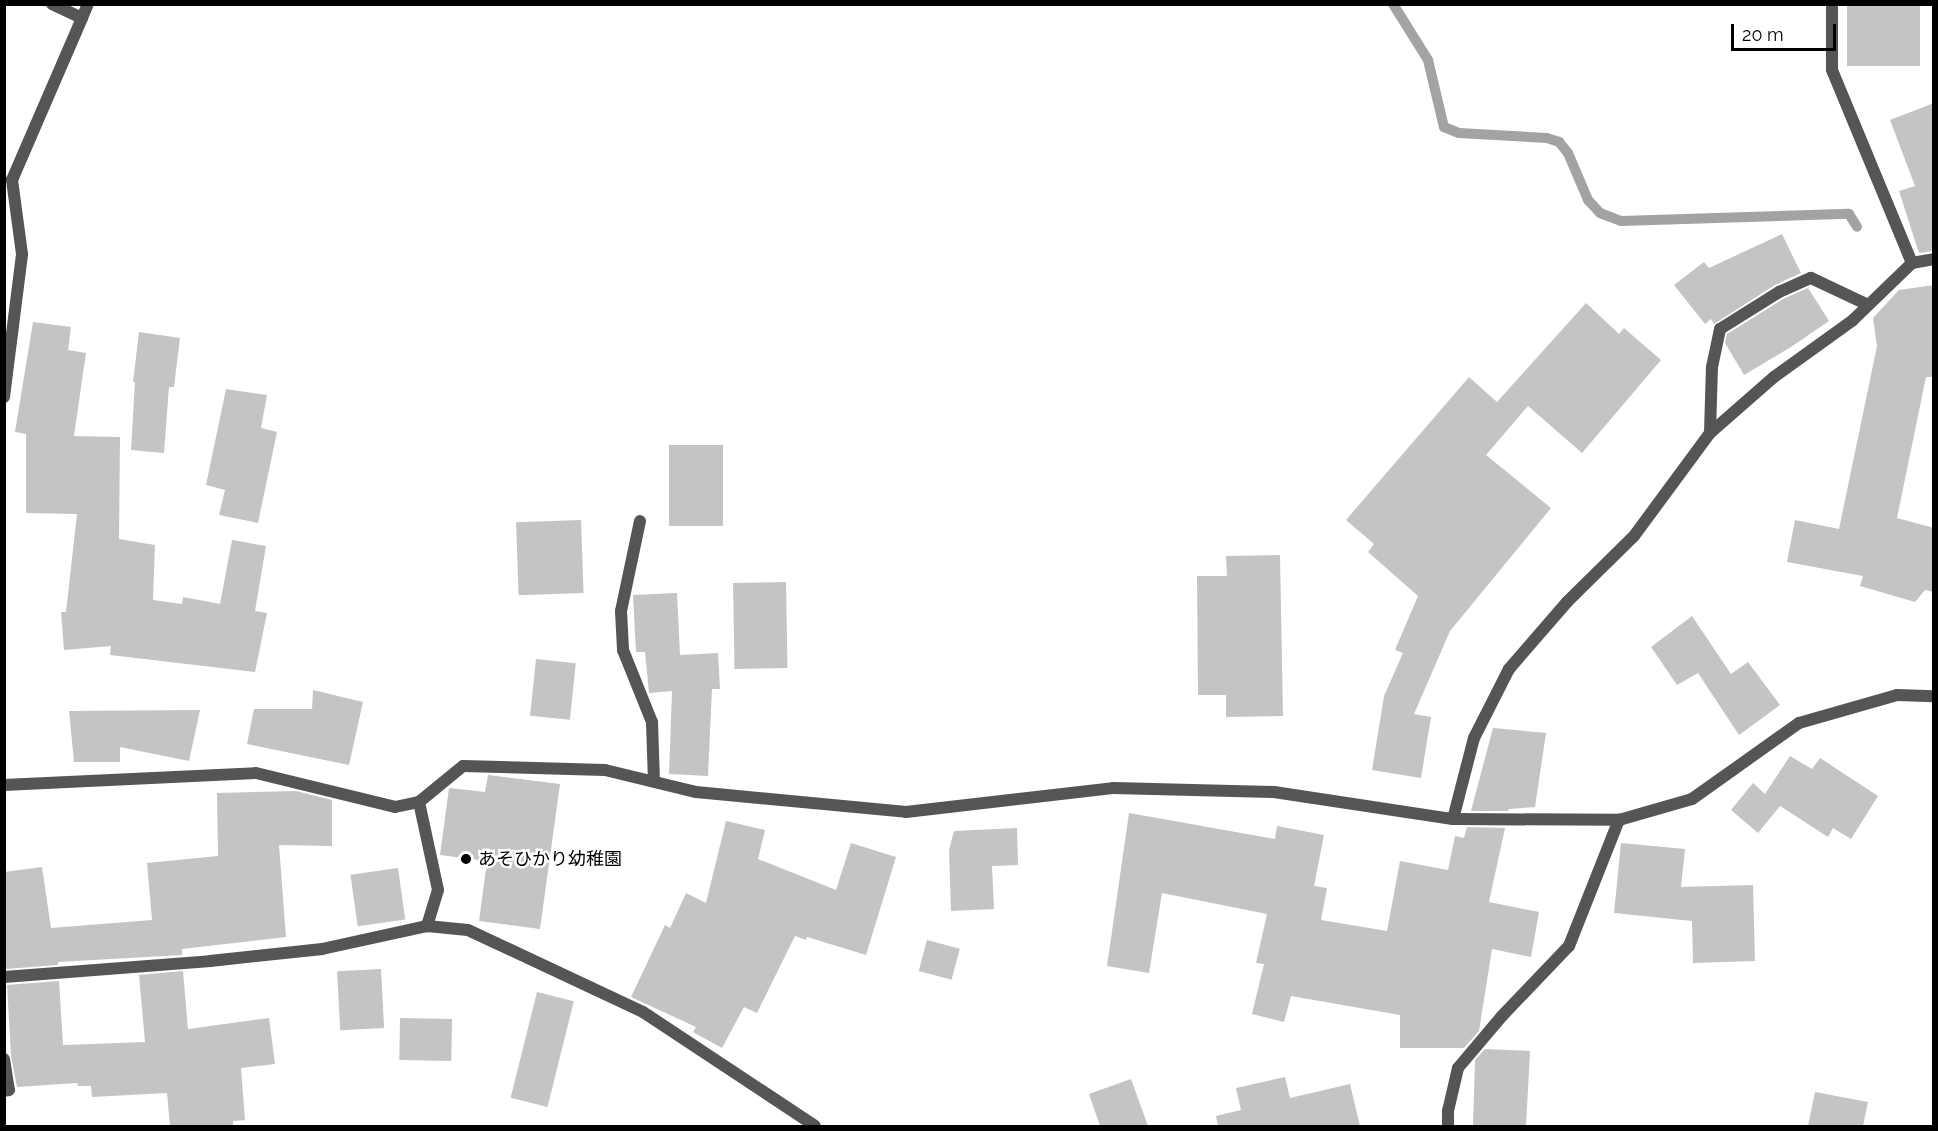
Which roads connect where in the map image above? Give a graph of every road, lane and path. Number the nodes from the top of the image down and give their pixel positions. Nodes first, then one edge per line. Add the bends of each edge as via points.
1 (52, 4) edge
2 (88, 4) edge
3 (1832, 4) edge
4 (82, 18) junction
5 (1934, 260) edge
6 (1912, 263) junction
7 (1868, 305) junction
8 (4, 397) edge
9 (1710, 433) junction
10 (640, 521) dead end
11 (1934, 696) edge
12 (654, 781) junction
13 (4, 785) edge
14 (419, 802) junction
15 (1453, 819) junction
16 (1620, 820) junction
17 (427, 926) junction
18 (4, 977) edge
19 (4, 1059) edge
20 (4, 1091) edge
21 (815, 1126) edge
22 (1448, 1126) edge

1 - 4 street
2 - 4 street
3 - 6 street via 1832,70
4 - 8 street via 12,180 22,254
5 - 6 street
6 - 7 street
7 - 9 street via 1774,377
7 - 9 street via 1811,278 1779,292 1720,329 1712,367
9 - 15 street via 1634,536 1567,602 1509,669 1474,738
10 - 12 street via 621,611 623,651 652,722
11 - 16 street via 1897,695 1799,723 1692,799
12 - 14 street via 605,770 463,766
12 - 15 street via 696,792 906,812 1113,788 1274,792
13 - 14 street via 256,773 395,807
14 - 17 street via 438,890
15 - 16 street
16 - 22 street via 1569,946 1458,1068
17 - 18 street via 322,949
17 - 21 street via 468,930 643,1012
19 - 20 street via 9,1090

